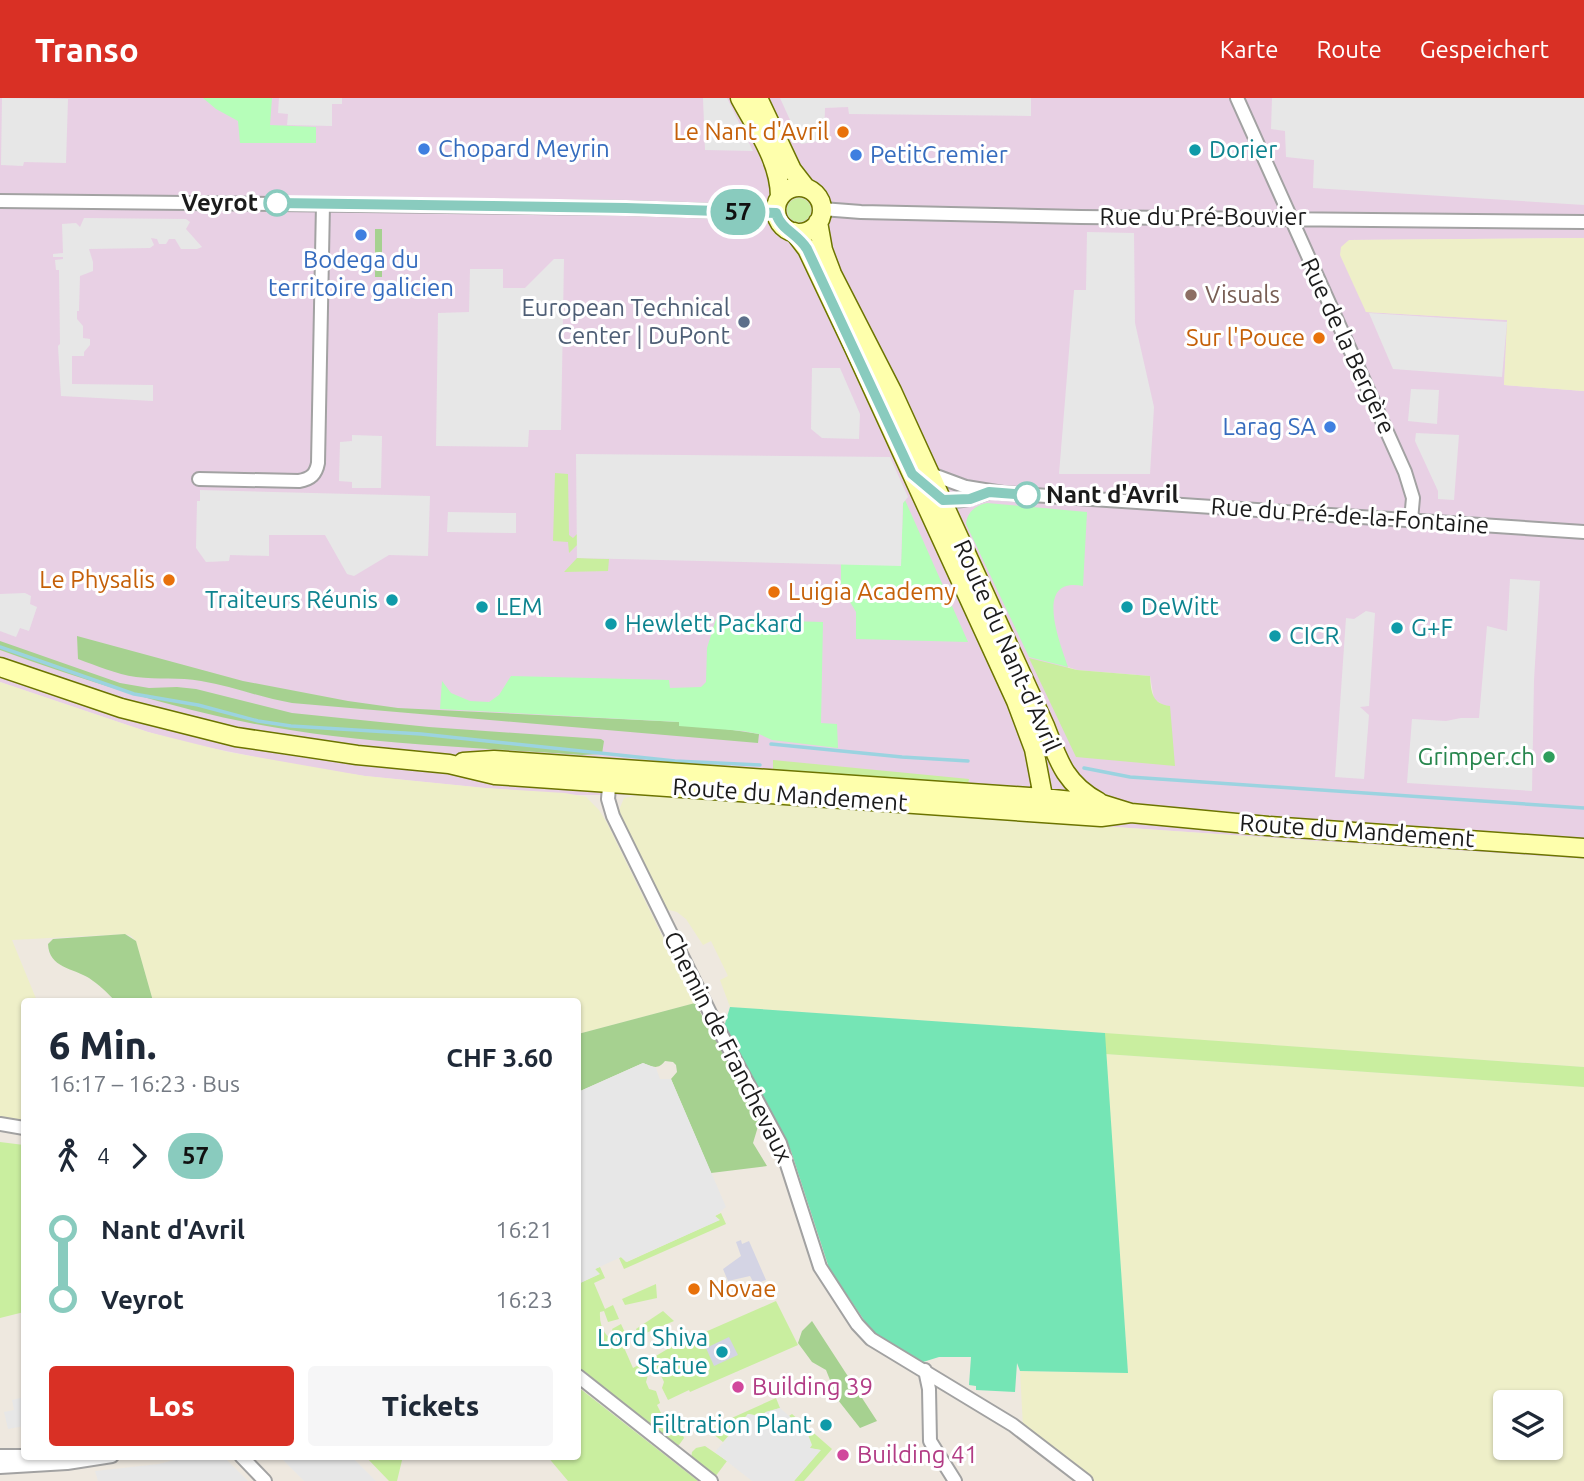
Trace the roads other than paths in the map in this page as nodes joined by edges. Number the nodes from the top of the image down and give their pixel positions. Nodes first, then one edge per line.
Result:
1 (740, 98) edge
2 (758, 98) edge
3 (1237, 98) edge
4 (806, 188) junction
5 (0, 201) edge
6 (323, 204) junction
7 (778, 205) junction
8 (820, 215) junction
9 (1290, 217) junction
10 (1584, 222) edge
11 (794, 232) junction
12 (912, 474) junction
13 (930, 474) junction
14 (199, 479) dead end
15 (989, 492) junction
16 (943, 500) junction
17 (1411, 520) junction
18 (1584, 532) edge
19 (0, 667) edge
20 (1059, 764) junction
21 (1037, 770) junction
22 (612, 775) junction
23 (1006, 796) junction
24 (1050, 804) junction
25 (1102, 804) junction
26 (1131, 813) junction
27 (1584, 848) edge
28 (0, 1124) edge
29 (21, 1128) edge
30 (925, 1370) junction
31 (581, 1378) edge
32 (0, 1456) edge
33 (21, 1456) edge
34 (80, 1460) edge
35 (245, 1460) edge
36 (0, 1466) edge
37 (265, 1481) edge
38 (711, 1481) edge
39 (955, 1481) edge
40 (1086, 1481) edge

1 - 7 main road
2 - 4 main road
3 - 9 street, Rue de la Bergère
4 - 7 main road
4 - 8 main road
5 - 6 street
6 - 7 street
6 - 14 street
7 - 11 main road
8 - 9 street, Rue du Pré-Bouvier
8 - 11 main road
8 - 13 main road, Route du Nant-d'Avril
9 - 10 street, Rue du Pré-Bouvier
9 - 17 street, Rue de la Bergère
11 - 12 main road, Route du Nant-d'Avril
12 - 16 street
12 - 21 main road, Route du Nant-d'Avril
13 - 15 street, Rue du Pré-de-la-Fontaine
13 - 16 main road, Route du Nant-d'Avril
15 - 16 street, Rue du Pré-de-la-Fontaine
15 - 17 street, Rue du Pré-de-la-Fontaine
16 - 20 main road, Route du Nant-d'Avril
17 - 18 street, Rue du Pré-de-la-Fontaine
19 - 22 main road, Route du Mandement
20 - 24 main road, Route du Nant-d'Avril
20 - 25 main road, Route du Nant-d'Avril
21 - 23 main road, Route du Nant-d'Avril
21 - 24 main road, Route du Nant-d'Avril
22 - 23 main road, Route du Mandement
22 - 24 main road, Route du Mandement
22 - 30 street, Chemin de Franchevaux
23 - 24 main road, Route du Mandement
24 - 25 main road, Route du Mandement
24 - 26 main road, Route du Mandement
25 - 26 main road, Route du Mandement
26 - 27 main road, Route du Mandement
28 - 29 street
30 - 39 street
30 - 40 street, Chemin de Franchevaux
31 - 38 street
32 - 33 street
34 - 36 street
35 - 37 street

